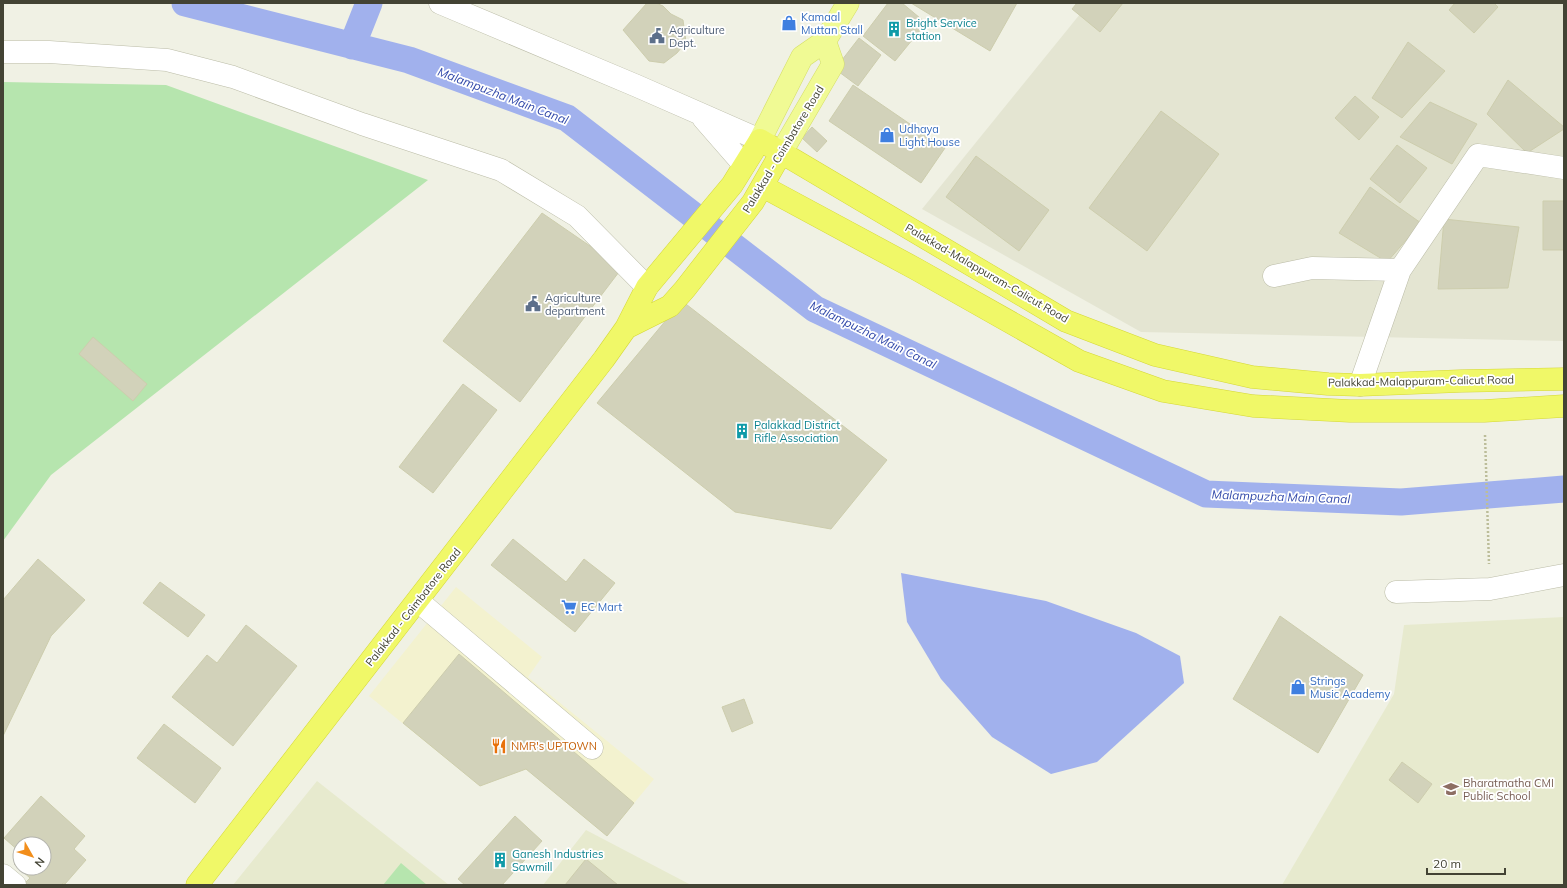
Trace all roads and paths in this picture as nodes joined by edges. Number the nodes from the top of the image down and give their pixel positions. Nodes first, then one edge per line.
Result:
1 (440, 3) edge
2 (848, 3) edge
3 (825, 41) junction
4 (3, 52) edge
5 (698, 113) junction
6 (760, 140) junction
7 (781, 153) junction
8 (744, 165) junction
9 (1564, 168) edge
10 (758, 194) junction
11 (1400, 270) junction
12 (1274, 276) dead end
13 (654, 279) junction
14 (626, 328) junction
15 (1128, 345) junction
16 (1121, 376) junction
17 (1564, 379) edge
18 (1360, 385) junction
19 (1564, 406) edge
20 (1484, 411) junction
21 (1564, 575) edge
22 (1490, 589) junction
23 (1396, 592) dead end
24 (418, 601) junction
25 (592, 748) dead end
26 (3, 875) edge
27 (15, 885) edge
28 (197, 885) edge

1 - 5 street
2 - 3 main road, Palakkad - Coimbatore Road
3 - 6 main road, Palakkad - Coimbatore Road
3 - 7 main road, Palakkad - Coimbatore Road
4 - 13 street
5 - 6 street
5 - 8 street
6 - 7 highway, Palakkad-Malappuram-Calicut Road
6 - 8 highway, Palakkad - Coimbatore Road
7 - 10 highway, Palakkad - Coimbatore Road
7 - 15 highway, Palakkad-Malappuram-Calicut Road
8 - 13 highway, Palakkad - Coimbatore Road
9 - 11 street
10 - 14 highway, Palakkad - Coimbatore Road
10 - 16 highway
11 - 12 street
11 - 18 street
13 - 14 highway, Palakkad - Coimbatore Road
14 - 24 highway, Palakkad - Coimbatore Road
15 - 16 highway
15 - 18 highway, Palakkad-Malappuram-Calicut Road
16 - 20 highway
17 - 18 highway, Palakkad-Malappuram-Calicut Road
19 - 20 highway
20 - 22 path
21 - 22 street
22 - 23 street
24 - 25 street
24 - 28 highway, Palakkad - Coimbatore Road
26 - 27 street

